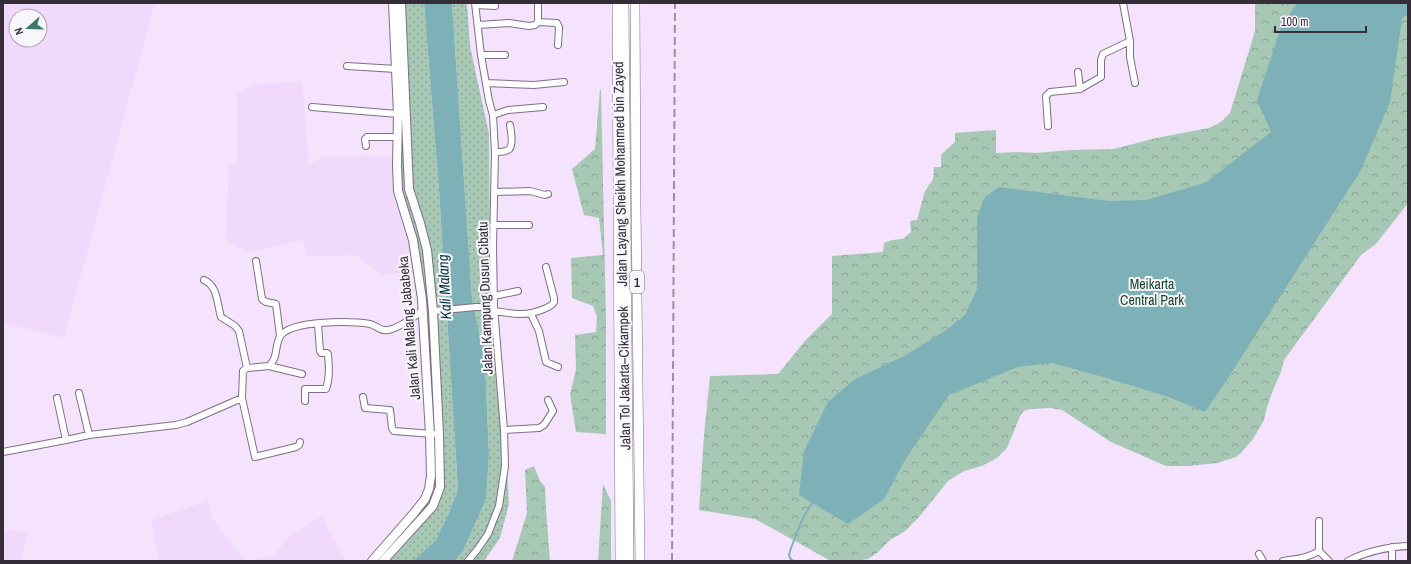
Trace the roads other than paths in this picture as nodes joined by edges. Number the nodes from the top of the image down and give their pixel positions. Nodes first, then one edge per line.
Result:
1 (393, 3) edge
2 (401, 3) edge
3 (538, 3) edge
4 (617, 3) edge
5 (624, 3) edge
6 (634, 3) edge
7 (1123, 3) edge
8 (476, 4) edge
9 (495, 6) dead end
10 (538, 22) junction
11 (478, 25) junction
12 (1130, 41) junction
13 (558, 45) dead end
14 (481, 55) junction
15 (506, 55) dead end
16 (347, 66) dead end
17 (396, 69) junction
18 (1078, 72) dead end
19 (564, 82) dead end
20 (486, 83) junction
21 (1135, 83) dead end
22 (1080, 89) junction
23 (312, 107) dead end
24 (543, 107) dead end
25 (398, 114) junction
26 (493, 114) junction
27 (510, 125) dead end
28 (1048, 126) dead end
29 (398, 137) junction
30 (366, 146) dead end
31 (495, 152) junction
32 (408, 165) junction
33 (397, 166) junction
34 (495, 192) junction
35 (548, 194) dead end
36 (493, 225) junction
37 (529, 225) dead end
38 (256, 261) dead end
39 (546, 267) dead end
40 (204, 280) dead end
41 (518, 291) dead end
42 (494, 296) junction
43 (495, 309) junction
44 (422, 311) junction
45 (433, 311) junction
46 (531, 314) junction
47 (318, 324) junction
48 (280, 336) junction
49 (426, 358) junction
50 (436, 358) junction
51 (269, 366) junction
52 (558, 367) dead end
53 (247, 368) junction
54 (302, 374) dead end
55 (80, 393) dead end
56 (363, 397) dead end
57 (57, 398) dead end
58 (242, 398) junction
59 (548, 400) dead end
60 (305, 401) dead end
61 (504, 430) junction
62 (430, 434) junction
63 (439, 434) junction
64 (89, 435) junction
65 (66, 440) junction
66 (300, 442) dead end
67 (3, 452) edge
68 (1319, 521) dead end
69 (1408, 546) edge
70 (1392, 547) junction
71 (1319, 551) junction
72 (1259, 554) dead end
73 (372, 561) edge
74 (383, 561) edge
75 (468, 561) edge
76 (620, 561) edge
77 (629, 561) edge
78 (639, 561) edge
79 (1264, 561) edge
80 (1283, 561) edge
81 (1329, 561) edge
82 (1348, 561) edge
83 (1392, 561) edge

1 - 17 main road, Jalan Kali Malang Jababeka
2 - 32 main road, Jalan Kali Malang Jababeka
3 - 10 street
4 - 76 highway, Jalan Tol Jakarta–Cikampek / 1
5 - 77 highway, Jalan Layang Sheikh Mohammed bin Zayed / 1
6 - 78 highway, Jalan Layang Sheikh Mohammed bin Zayed / 1
7 - 12 street
8 - 9 street
8 - 11 street, Jalan Kampung Dusun Cibatu
10 - 11 street
10 - 13 street
11 - 14 street, Jalan Kampung Dusun Cibatu
12 - 21 street
12 - 22 street
14 - 15 street
14 - 20 street, Jalan Kampung Dusun Cibatu
16 - 17 street
17 - 25 main road, Jalan Kali Malang Jababeka
18 - 22 street
19 - 20 street
20 - 26 street, Jalan Kampung Dusun Cibatu
22 - 28 street
23 - 25 street
24 - 26 street
25 - 29 main road, Jalan Kali Malang Jababeka
26 - 31 street, Jalan Kampung Dusun Cibatu
27 - 31 street
29 - 30 street
29 - 33 main road, Jalan Kali Malang Jababeka
31 - 34 street, Jalan Kampung Dusun Cibatu
32 - 33 main road
32 - 45 main road, Jalan Kali Malang Jababeka
33 - 44 main road, Jalan Kali Malang Jababeka
34 - 35 street
34 - 36 street, Jalan Kampung Dusun Cibatu
36 - 37 street
36 - 42 street, Jalan Kampung Dusun Cibatu
38 - 48 street
39 - 46 street
40 - 53 street
41 - 42 street
42 - 43 street, Jalan Kampung Dusun Cibatu
43 - 45 street
43 - 46 street
43 - 61 street, Jalan Kampung Dusun Cibatu
44 - 47 street
44 - 49 main road, Jalan Kali Malang Jababeka
45 - 50 main road, Jalan Kali Malang Jababeka
46 - 52 street
47 - 48 street
47 - 60 street
48 - 51 street
49 - 50 main road
49 - 62 main road, Jalan Kali Malang Jababeka
50 - 63 main road, Jalan Kali Malang Jababeka
51 - 53 street
51 - 54 street
53 - 58 street
55 - 64 street
56 - 62 street
57 - 65 street
58 - 64 street
58 - 66 street
59 - 61 street
61 - 75 street, Jalan Kampung Dusun Cibatu
62 - 63 street
62 - 73 main road, Jalan Kali Malang Jababeka
63 - 74 main road, Jalan Kali Malang Jababeka
64 - 65 street
65 - 67 street
68 - 71 street
69 - 70 street
70 - 82 street
70 - 83 street
71 - 80 street
71 - 81 street
72 - 79 street

